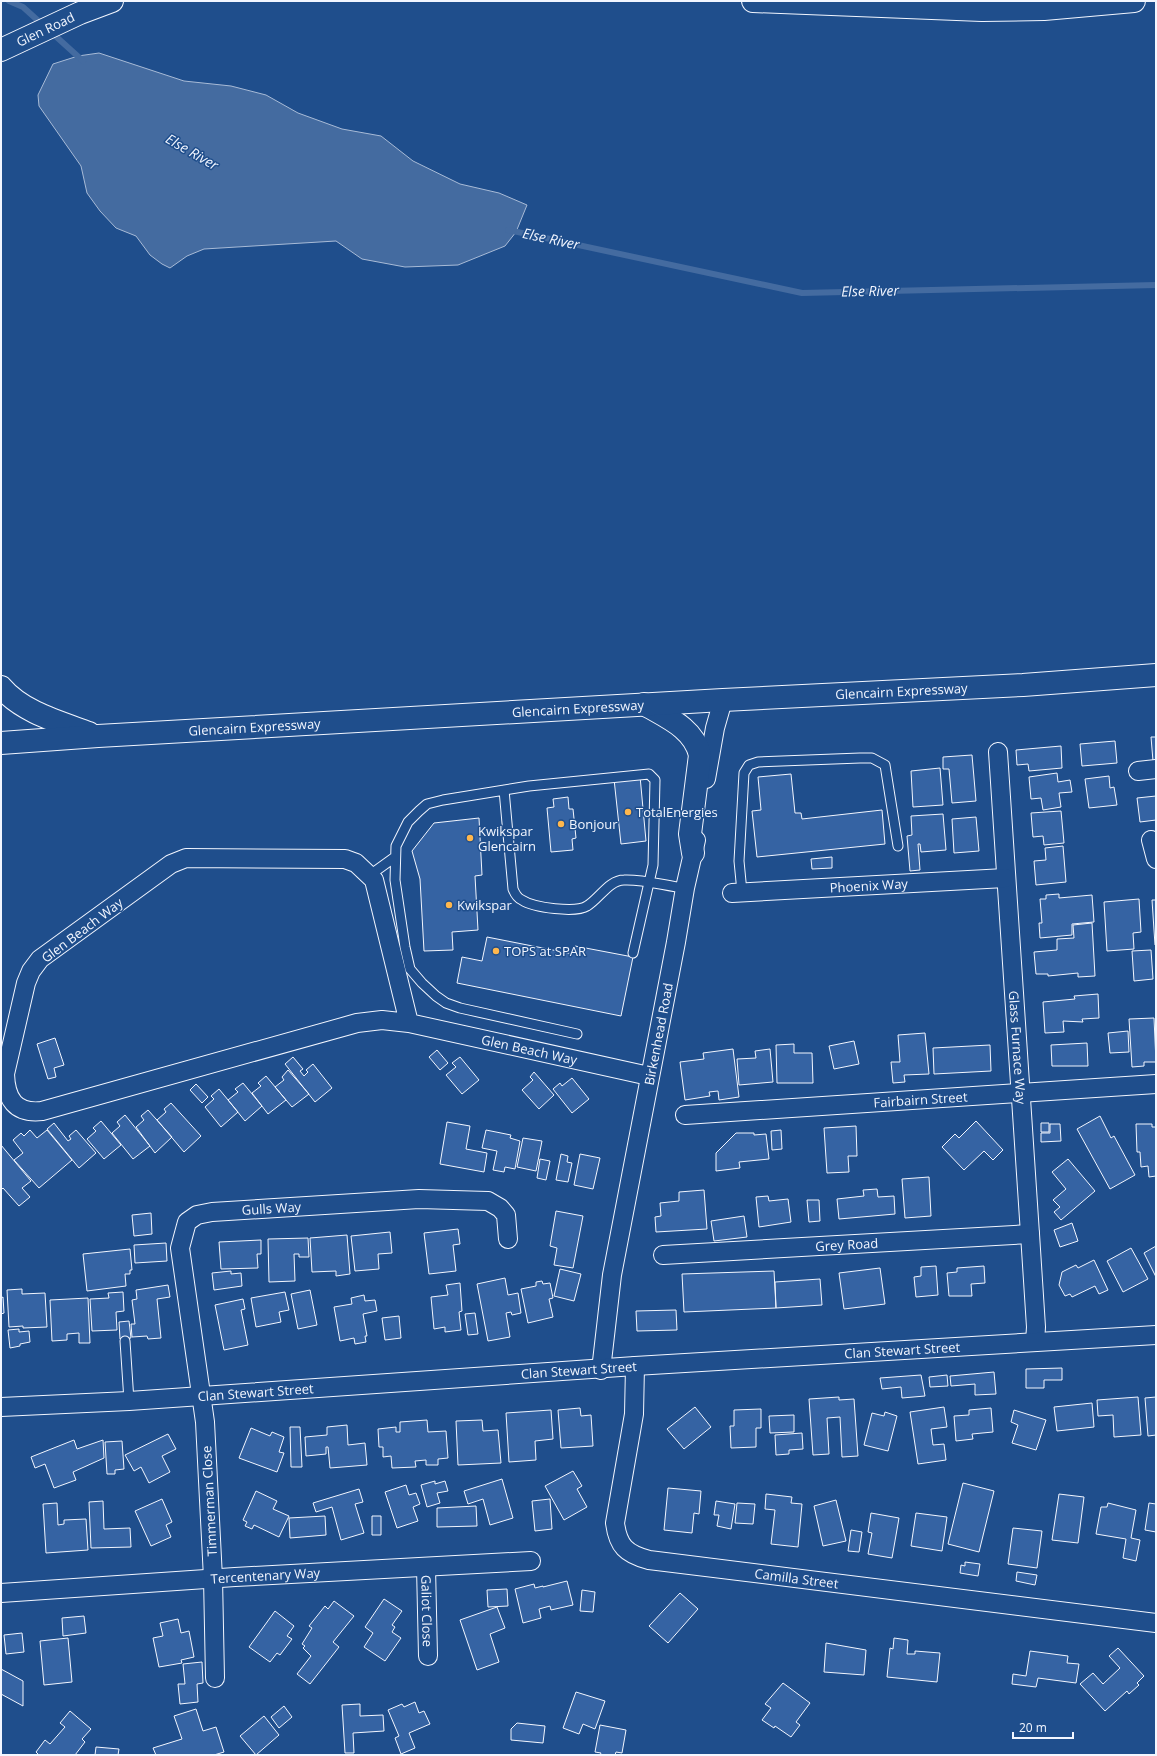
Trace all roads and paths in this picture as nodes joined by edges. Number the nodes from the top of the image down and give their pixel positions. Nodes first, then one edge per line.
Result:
1 (112, 1) edge
2 (753, 1) edge
3 (1134, 1) edge
4 (1016, 5) edge
5 (7, 47) edge
6 (1156, 675) edge
7 (1, 687) edge
8 (723, 700) junction
9 (644, 704) junction
10 (98, 736) junction
11 (1, 743) edge
12 (998, 752) dead end
13 (1156, 769) edge
14 (1138, 771) dead end
15 (504, 790) junction
16 (1151, 840) dead end
17 (898, 846) dead end
18 (693, 853) junction
19 (395, 857) junction
20 (1156, 859) edge
21 (370, 875) junction
22 (1005, 878) junction
23 (649, 883) junction
24 (684, 888) junction
25 (737, 892) joint
26 (633, 953) dead end
27 (409, 1023) junction
28 (577, 1034) dead end
29 (649, 1076) junction
30 (1156, 1084) edge
31 (1021, 1091) junction
32 (685, 1115) dead end
33 (1030, 1234) junction
34 (508, 1238) dead end
35 (663, 1255) dead end
36 (1156, 1335) edge
37 (125, 1341) dead end
38 (1035, 1342) junction
39 (635, 1366) junction
40 (601, 1370) junction
41 (201, 1396) junction
42 (129, 1401) junction
43 (1, 1407) edge
44 (531, 1561) dead end
45 (426, 1567) junction
46 (213, 1578) junction
47 (1, 1593) edge
48 (1156, 1623) edge
49 (428, 1656) dead end
50 (215, 1678) dead end

1 - 5 main road, Glen Road
2 - 4 main road
3 - 4 main road
6 - 8 main road, Glencairn Expressway
7 - 10 main road
8 - 9 main road, Glencairn Expressway
8 - 18 street, Birkenhead Road
9 - 10 main road, Glencairn Expressway
9 - 18 main road
10 - 11 main road, Glencairn Expressway
12 - 22 street, Glass Furnace Way
13 - 14 street
15 - 19 lane
15 - 23 lane
15 - 23 lane
16 - 20 street
17 - 25 lane
18 - 24 street, Birkenhead Road
19 - 21 lane
19 - 28 lane
21 - 27 street, Glen Beach Way
21 - 27 street, Glen Beach Way
22 - 25 street, Phoenix Way
22 - 31 street, Glass Furnace Way
23 - 24 lane
23 - 26 lane
24 - 29 street, Birkenhead Road
27 - 29 street, Glen Beach Way
29 - 40 street, Birkenhead Road
30 - 31 street, Fairbairn Street
31 - 32 street, Fairbairn Street
31 - 33 street, Glass Furnace Way
33 - 35 street, Grey Road
33 - 38 street, Glass Furnace Way
34 - 41 street, Gulls Way
36 - 38 street, Clan Stewart Street
37 - 42 lane
38 - 39 street, Clan Stewart Street
39 - 40 street, Clan Stewart Street
39 - 48 street, Camilla Street
40 - 41 street, Clan Stewart Street
41 - 42 street, Clan Stewart Street
41 - 46 street, Timmerman Close
42 - 43 street, Clan Stewart Street
44 - 45 street, Tercentenary Way
45 - 46 street, Tercentenary Way
45 - 49 street, Galiot Close
46 - 47 street, Tercentenary Way
46 - 50 street, Timmerman Close

